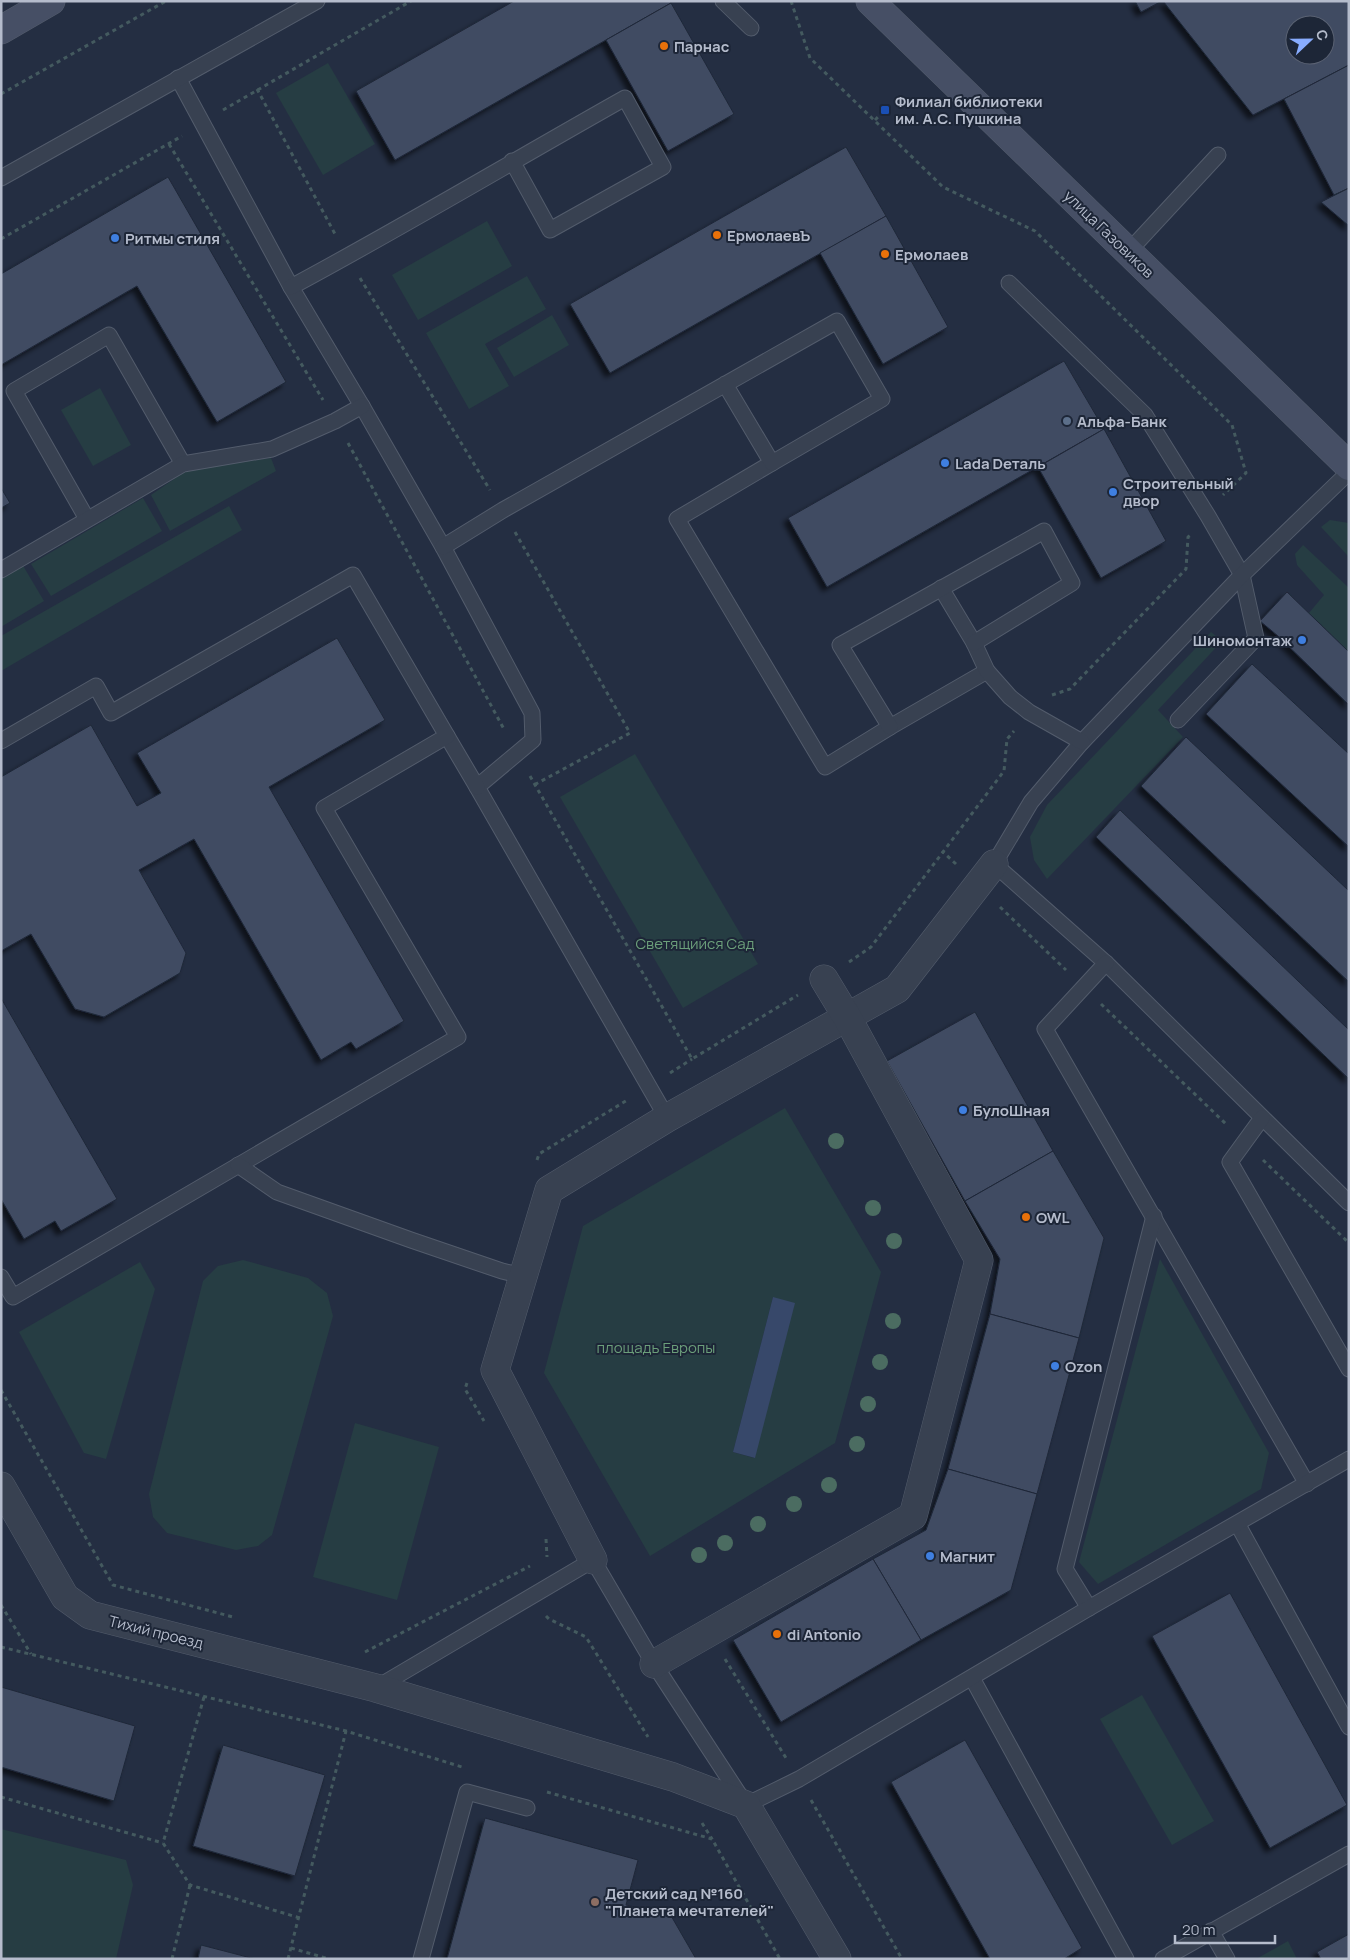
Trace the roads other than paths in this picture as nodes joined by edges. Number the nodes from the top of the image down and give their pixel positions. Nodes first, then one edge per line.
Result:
1 (50, 1) edge
2 (317, 1) edge
3 (723, 1) edge
4 (870, 1) edge
5 (751, 28) dead end
6 (1, 30) edge
7 (178, 78) junction
8 (1218, 155) dead end
9 (512, 161) junction
10 (1, 178) edge
11 (1128, 252) junction
12 (1009, 283) dead end
13 (290, 287) junction
14 (725, 384) junction
15 (362, 406) junction
16 (772, 463) junction
17 (183, 464) junction
18 (1349, 466) edge
19 (1349, 472) edge
20 (87, 519) junction
21 (442, 547) junction
22 (1, 570) edge
23 (1242, 575) junction
24 (941, 588) junction
25 (974, 643) junction
26 (987, 671) junction
27 (1178, 720) dead end
28 (890, 727) junction
29 (446, 736) junction
30 (1, 741) edge
31 (1082, 742) junction
32 (477, 787) junction
33 (986, 874) junction
34 (1106, 963) junction
35 (824, 979) dead end
36 (847, 1017) junction
37 (667, 1118) junction
38 (1262, 1118) junction
39 (238, 1166) junction
40 (1349, 1203) edge
41 (1154, 1216) junction
42 (523, 1276) junction
43 (1, 1277) edge
44 (1349, 1369) edge
45 (1349, 1459) edge
46 (1307, 1484) junction
47 (1, 1486) edge
48 (1238, 1524) junction
49 (593, 1560) junction
50 (1089, 1608) junction
51 (654, 1664) junction
52 (972, 1678) junction
53 (376, 1688) junction
54 (1349, 1727) edge
55 (746, 1805) junction
56 (527, 1808) dead end
57 (1349, 1854) edge
58 (1212, 1932) junction
59 (421, 1959) edge
60 (837, 1959) edge
61 (1126, 1959) edge
62 (1163, 1959) edge
63 (1227, 1959) edge

1 - 6 main road
2 - 7 lane
3 - 5 lane
4 - 11 main road, улица Газовиков
7 - 10 lane
7 - 13 lane
8 - 11 lane
9 - 9 lane
9 - 13 lane
11 - 18 main road, улица Газовиков
12 - 23 lane
13 - 15 lane
14 - 16 lane
14 - 16 lane
14 - 21 lane
15 - 17 lane
15 - 21 lane
16 - 28 lane
17 - 20 lane
17 - 20 lane
19 - 23 lane
20 - 22 lane
21 - 32 lane
23 - 27 lane
23 - 31 lane
24 - 25 lane
24 - 25 lane
24 - 28 lane
25 - 26 lane
26 - 28 lane
26 - 31 lane
29 - 30 lane
29 - 32 lane
29 - 39 lane
31 - 33 lane
32 - 37 lane
33 - 34 lane
33 - 36 street
34 - 38 lane
34 - 41 lane
35 - 36 street
36 - 37 street
36 - 51 street
37 - 42 street
38 - 40 lane
38 - 44 lane
39 - 42 lane
39 - 43 lane
41 - 46 lane
41 - 50 lane
42 - 49 street
45 - 46 lane
46 - 48 lane
47 - 53 street, Тихий проезд
48 - 50 lane
48 - 54 lane
49 - 51 lane
49 - 53 lane
50 - 52 lane
51 - 55 lane
52 - 55 lane
52 - 61 lane
53 - 55 street, Тихий проезд
55 - 60 street
56 - 59 lane
57 - 58 lane
58 - 62 lane
58 - 63 lane

